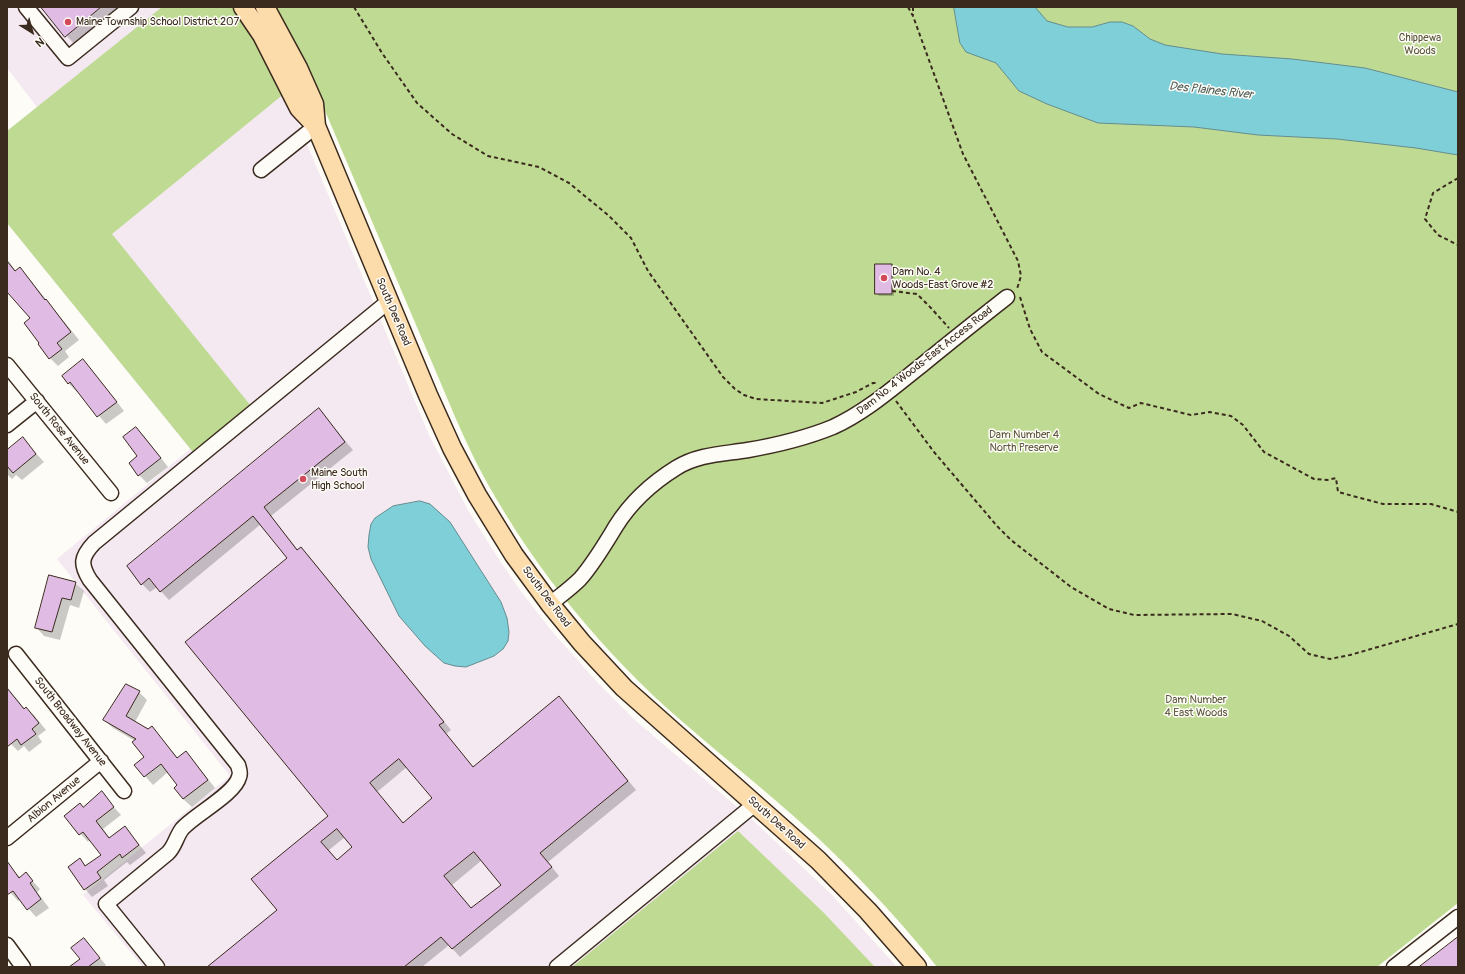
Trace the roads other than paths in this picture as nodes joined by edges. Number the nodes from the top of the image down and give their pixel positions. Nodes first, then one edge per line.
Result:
1 (26, 7) edge
2 (131, 7) edge
3 (243, 7) edge
4 (265, 7) edge
5 (316, 126) junction
6 (262, 170) dead end
7 (1012, 292) road end
8 (389, 302) junction
9 (7, 365) edge
10 (37, 401) junction
11 (7, 425) edge
12 (111, 493) dead end
13 (550, 604) junction
14 (16, 654) dead end
15 (101, 761) junction
16 (124, 791) dead end
17 (755, 804) junction
18 (7, 838) edge
19 (1458, 917) edge
20 (7, 945) edge
21 (23, 967) edge
22 (157, 967) edge
23 (557, 967) edge
24 (917, 967) edge
25 (1394, 967) edge

1 - 2 street
3 - 5 main road, South Dee Road
4 - 5 main road, South Dee Road
5 - 6 street
5 - 8 main road, South Dee Road
7 - 13 street, Dam No. 4 Woods-East Access Road
8 - 13 main road, South Dee Road
8 - 22 street
9 - 10 street, South Rose Avenue
10 - 11 street
10 - 12 street, South Rose Avenue
13 - 17 main road, South Dee Road
14 - 15 street, South Broadway Avenue
15 - 16 street, South Broadway Avenue
15 - 18 street, Albion Avenue
17 - 23 street
17 - 24 main road, South Dee Road
19 - 25 street
20 - 21 street

